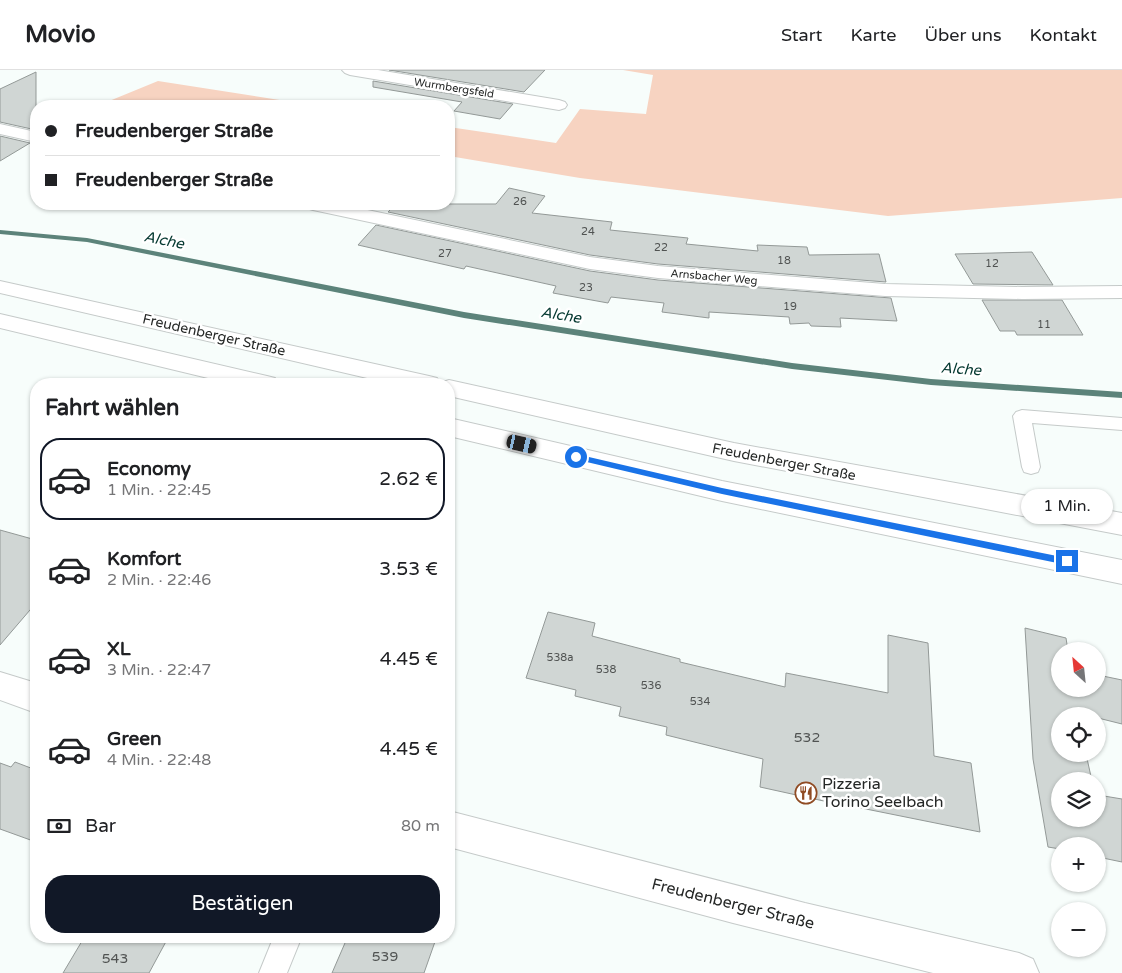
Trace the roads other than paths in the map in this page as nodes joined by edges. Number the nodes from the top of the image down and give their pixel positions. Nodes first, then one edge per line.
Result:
1 (350, 70) edge
2 (559, 105) dead end
3 (0, 129) edge
4 (30, 136) edge
5 (341, 210) edge
6 (0, 287) edge
7 (1122, 292) edge
8 (0, 321) edge
9 (242, 378) edge
10 (402, 378) edge
11 (455, 389) edge
12 (1122, 424) edge
13 (455, 428) edge
14 (1031, 467) dead end
15 (1122, 524) edge
16 (1122, 572) edge
17 (0, 686) edge
18 (30, 696) edge
19 (455, 831) edge
20 (285, 943) edge
21 (946, 965) edge
22 (273, 973) edge
23 (1019, 973) edge

1 - 2 main road, Wurmbergsfeld
3 - 4 main road
5 - 7 main road, Arnsbacher Weg
6 - 10 main road, Freudenberger Straße
8 - 9 main road
11 - 15 main road, Freudenberger Straße
12 - 14 lane
13 - 16 main road
17 - 18 main road
19 - 21 main road, Freudenberger Straße
20 - 22 lane
21 - 23 main road, Freudenberger Straße

